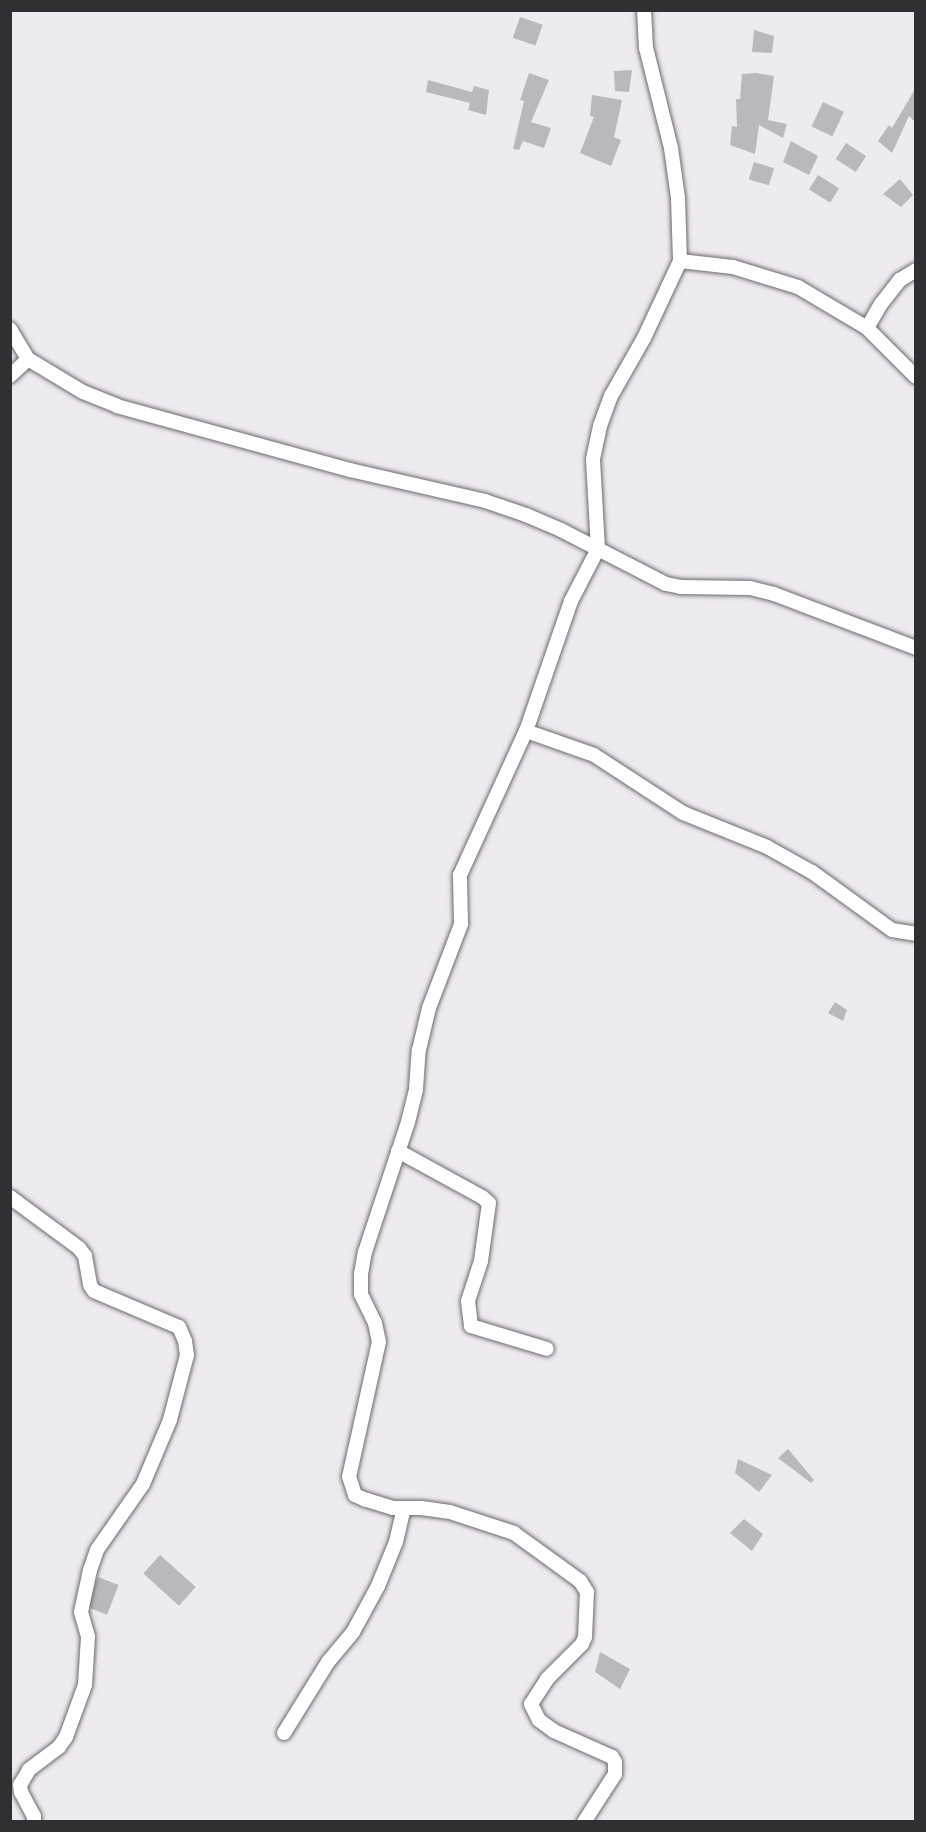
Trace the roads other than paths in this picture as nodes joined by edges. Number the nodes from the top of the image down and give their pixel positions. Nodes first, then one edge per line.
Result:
1 (644, 10) edge
2 (680, 261) junction
3 (915, 270) edge
4 (10, 328) edge
5 (867, 328) junction
6 (28, 359) junction
7 (10, 376) edge
8 (915, 377) edge
9 (598, 549) junction
10 (915, 648) edge
11 (526, 731) junction
12 (915, 934) edge
13 (398, 1151) junction
14 (10, 1197) edge
15 (547, 1349) dead end
16 (404, 1508) junction
17 (284, 1733) dead end
18 (34, 1821) edge
19 (584, 1821) edge

1 - 2 street
2 - 5 street
2 - 9 street
3 - 5 street
4 - 6 street
5 - 8 street
6 - 7 street
6 - 9 street
9 - 10 street
9 - 11 street
11 - 12 street
11 - 13 street
13 - 15 street
13 - 16 street
14 - 18 street
16 - 17 street
16 - 19 street

